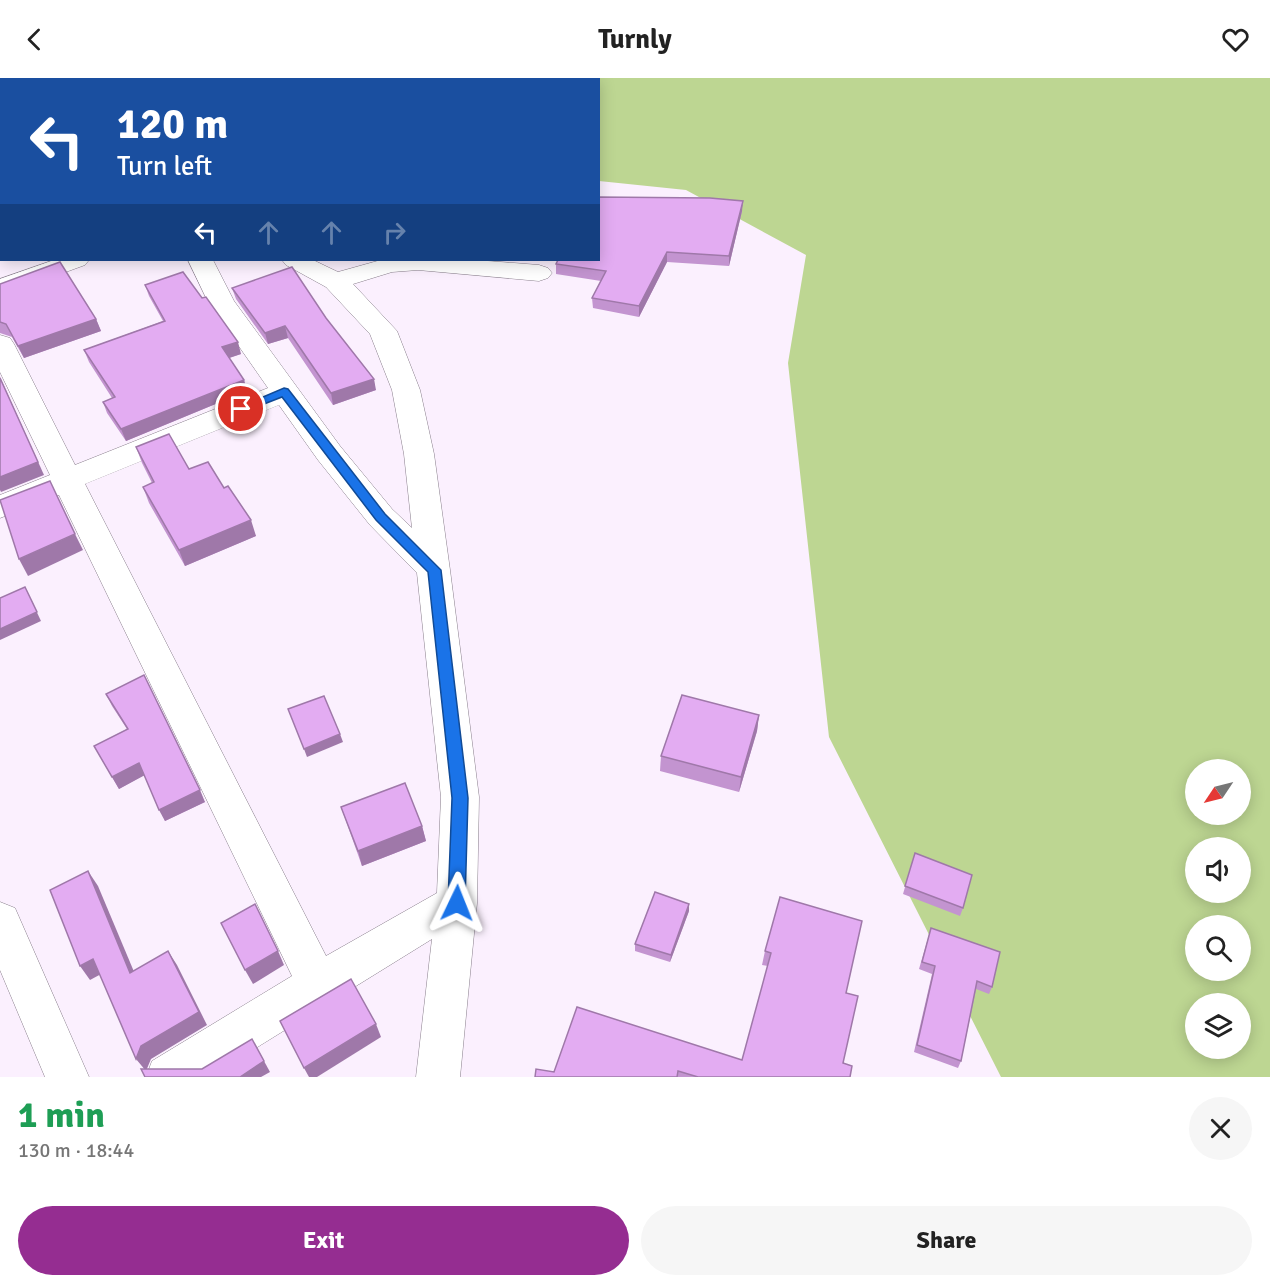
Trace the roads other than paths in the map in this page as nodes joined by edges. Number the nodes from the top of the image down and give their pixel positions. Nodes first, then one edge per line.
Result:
1 (73, 261) edge
2 (201, 261) edge
3 (297, 261) edge
4 (539, 273) dead end
5 (335, 281) junction
6 (0, 288) edge
7 (0, 344) edge
8 (284, 392) junction
9 (67, 479) junction
10 (0, 507) edge
11 (434, 570) junction
12 (457, 903) junction
13 (0, 921) edge
14 (318, 984) junction
15 (67, 1077) edge
16 (168, 1077) edge
17 (438, 1077) edge

1 - 6 street
2 - 8 street
3 - 5 street
4 - 5 street
5 - 11 street
7 - 9 street
8 - 9 street
8 - 11 street
9 - 10 street
9 - 14 street
11 - 12 street
12 - 14 street
12 - 17 street
13 - 15 street
14 - 16 street

